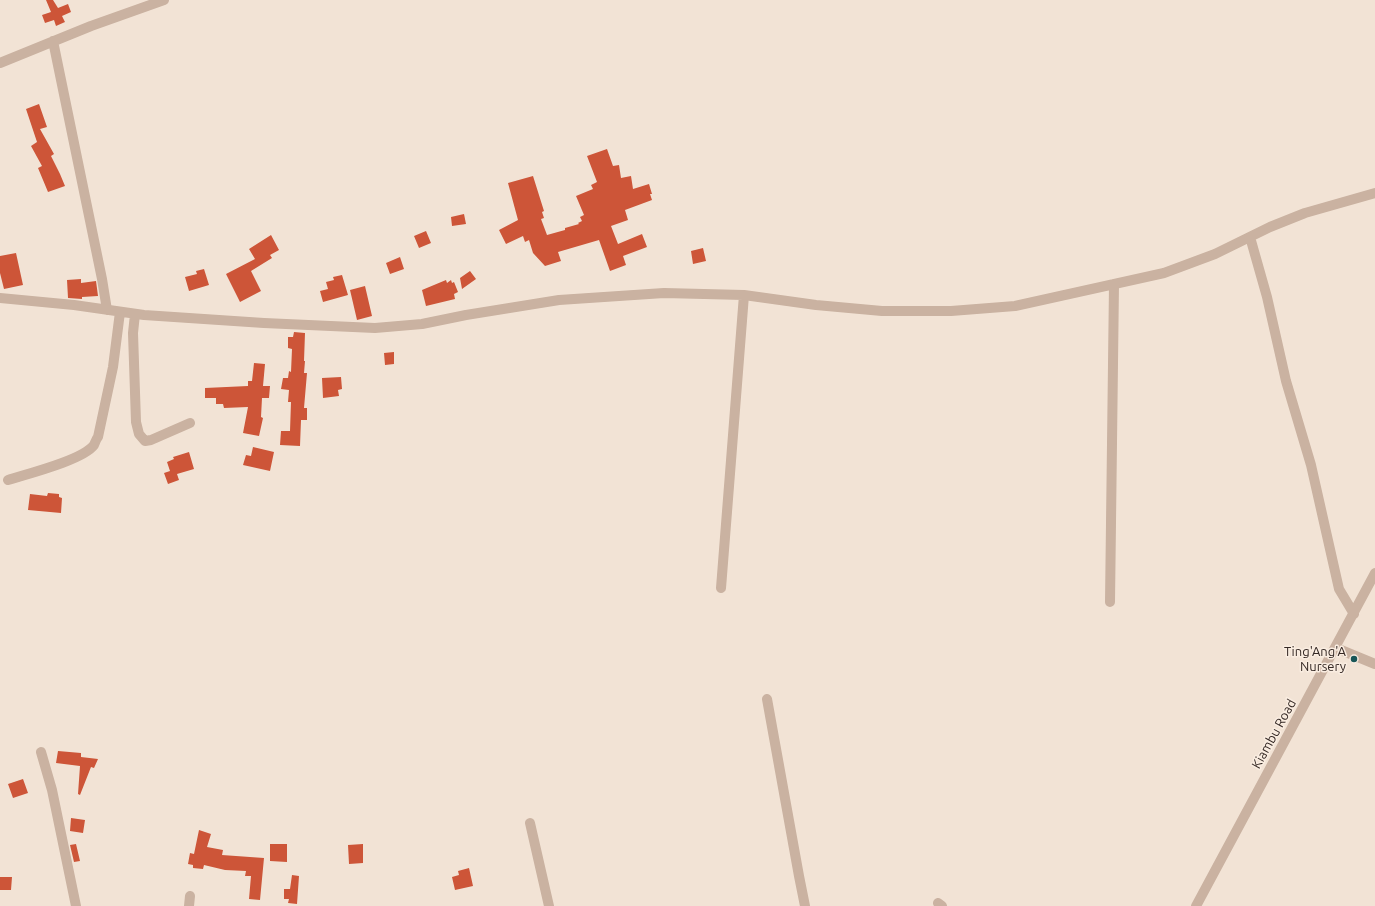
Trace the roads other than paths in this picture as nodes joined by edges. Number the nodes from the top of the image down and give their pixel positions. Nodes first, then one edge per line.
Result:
1 (164, 0) edge
2 (53, 41) junction
3 (0, 63) edge
4 (1375, 193) edge
5 (1250, 237) junction
6 (1114, 284) junction
7 (744, 295) junction
8 (0, 298) edge
9 (107, 310) junction
10 (120, 312) junction
11 (135, 314) junction
12 (190, 422) dead end
13 (8, 480) dead end
14 (1375, 574) edge
15 (721, 588) dead end
16 (1110, 602) dead end
17 (1354, 614) junction
18 (1336, 648) junction
19 (1375, 664) edge
20 (767, 699) dead end
21 (41, 752) dead end
22 (530, 823) dead end
23 (76, 906) edge
24 (549, 906) edge
25 (805, 906) edge
26 (1196, 906) edge

1 - 2 street
2 - 3 street
2 - 9 street
4 - 5 street
5 - 6 street
5 - 17 street
6 - 7 street
6 - 16 street
7 - 11 street
7 - 15 street
8 - 9 street
9 - 10 street
10 - 11 street
10 - 13 street
11 - 12 street
14 - 17 street, Kiambu Road
17 - 18 street, Kiambu Road
18 - 19 street
18 - 26 street, Kiambu Road
20 - 25 street
21 - 23 street
22 - 24 street

